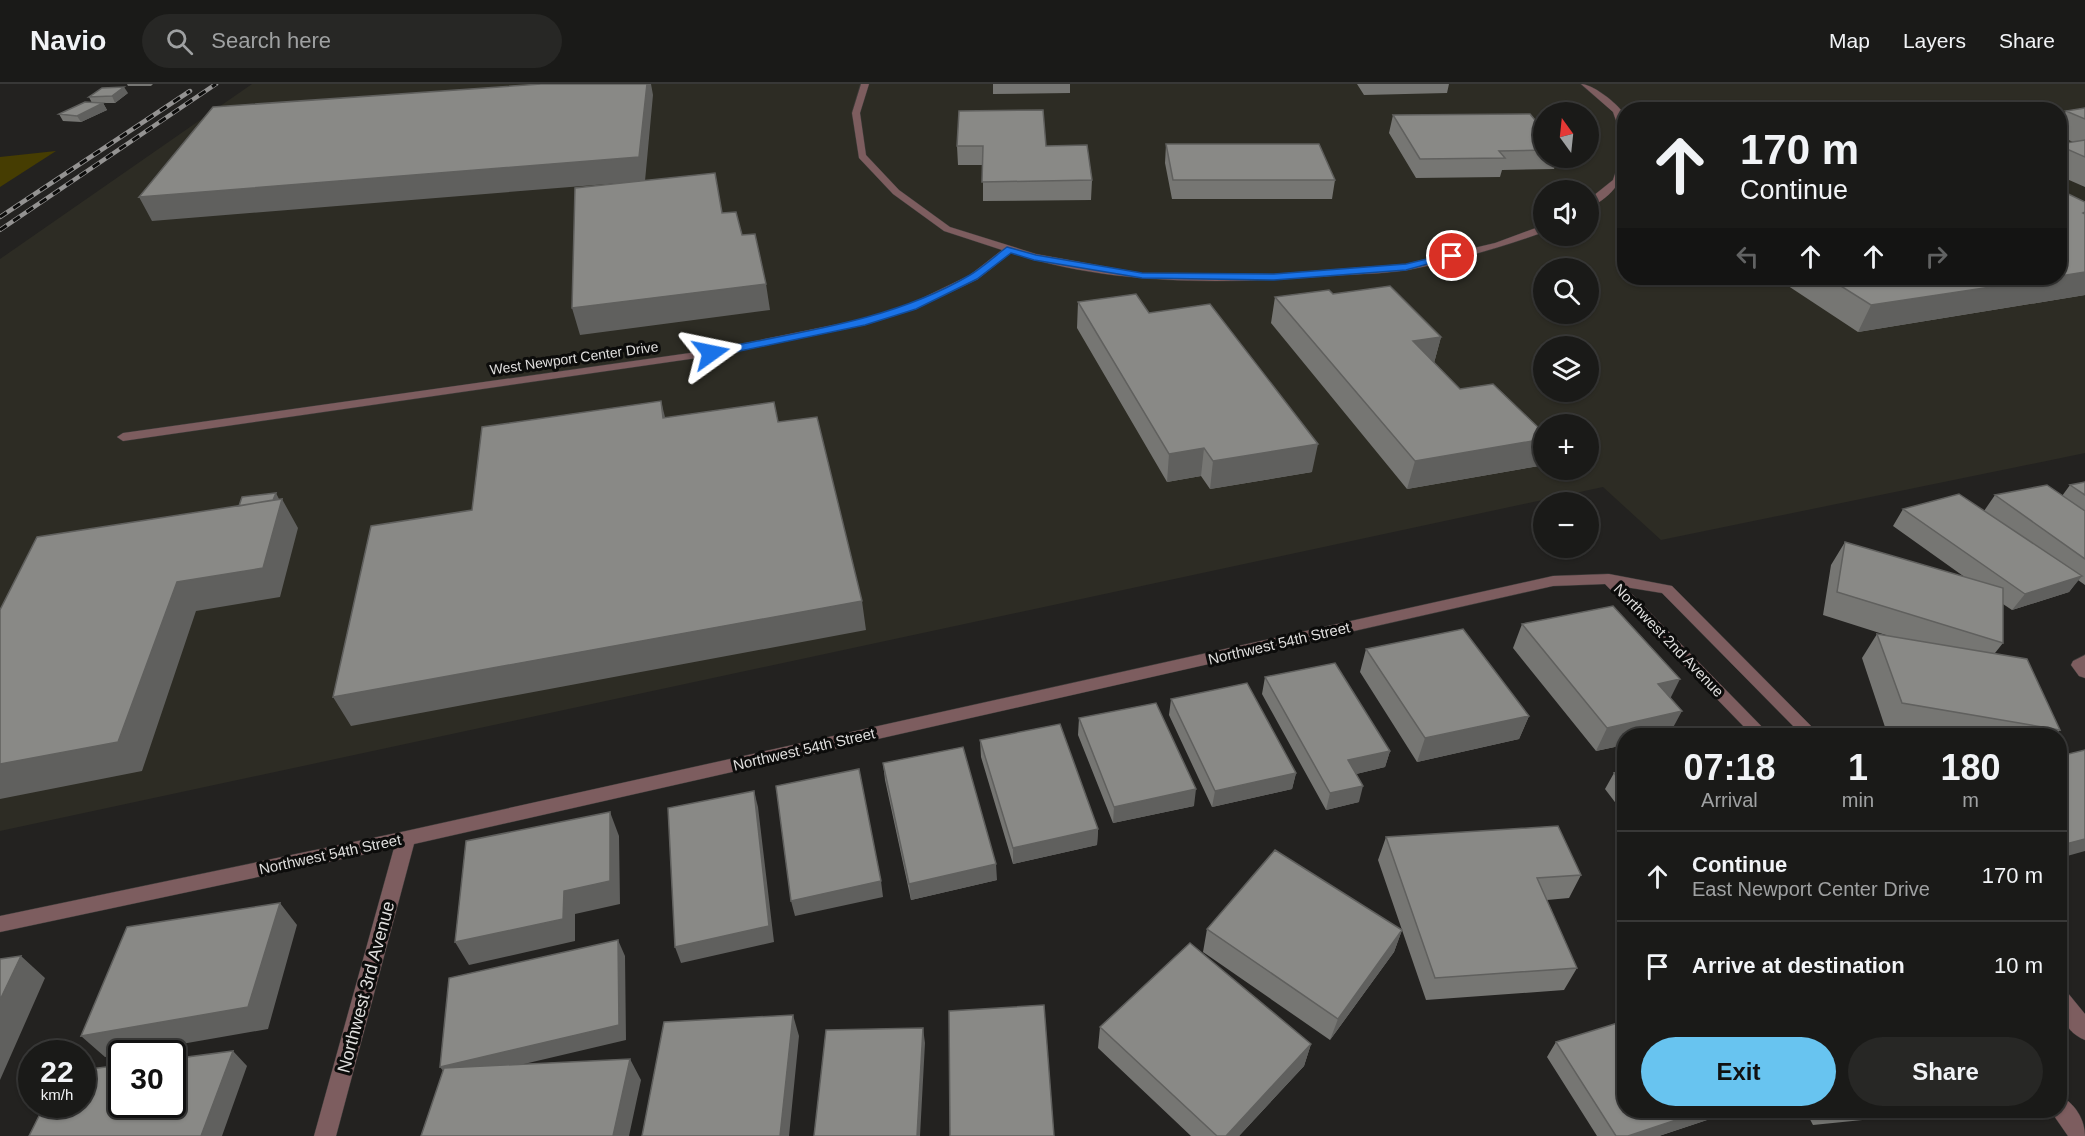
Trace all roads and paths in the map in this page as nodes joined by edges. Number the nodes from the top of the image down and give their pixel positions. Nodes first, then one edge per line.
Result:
1 (865, 84) edge
2 (1585, 84) edge
3 (1617, 111) edge
4 (1617, 181) edge
5 (1599, 196) edge
6 (1533, 232) edge
7 (1010, 249) junction
8 (123, 438) dead end
9 (1609, 579) junction
10 (1755, 728) edge
11 (1805, 728) edge
12 (406, 838) junction
13 (0, 924) edge
14 (2067, 1008) edge
15 (2085, 1030) edge
16 (2067, 1117) edge
17 (325, 1136) edge
18 (2081, 1136) edge

1 - 7 street
2 - 3 street
4 - 5 street
6 - 7 street
7 - 8 street, West Newport Center Drive
9 - 10 street, Northwest 2nd Avenue
9 - 11 street, Northwest 2nd Avenue
9 - 12 street, Northwest 54th Street
12 - 13 street, Northwest 54th Street
12 - 17 street, Northwest 3rd Avenue
14 - 15 street
16 - 18 street

